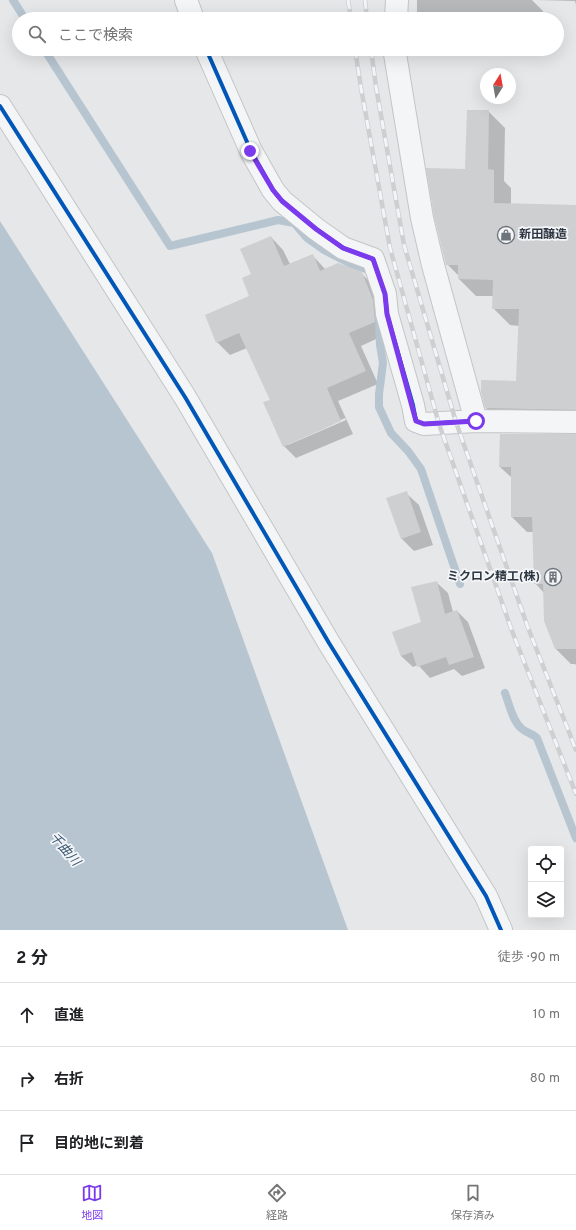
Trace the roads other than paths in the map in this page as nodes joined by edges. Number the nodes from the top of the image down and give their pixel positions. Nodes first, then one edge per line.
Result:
1 (186, 0) edge
2 (397, 0) edge
3 (190, 12) edge
4 (396, 12) edge
5 (209, 56) edge
6 (394, 56) edge
7 (0, 106) edge
8 (476, 421) junction
9 (576, 422) edge
10 (501, 930) edge

1 - 3 street
2 - 4 street
5 - 8 street
6 - 8 street
7 - 10 street
8 - 9 street

